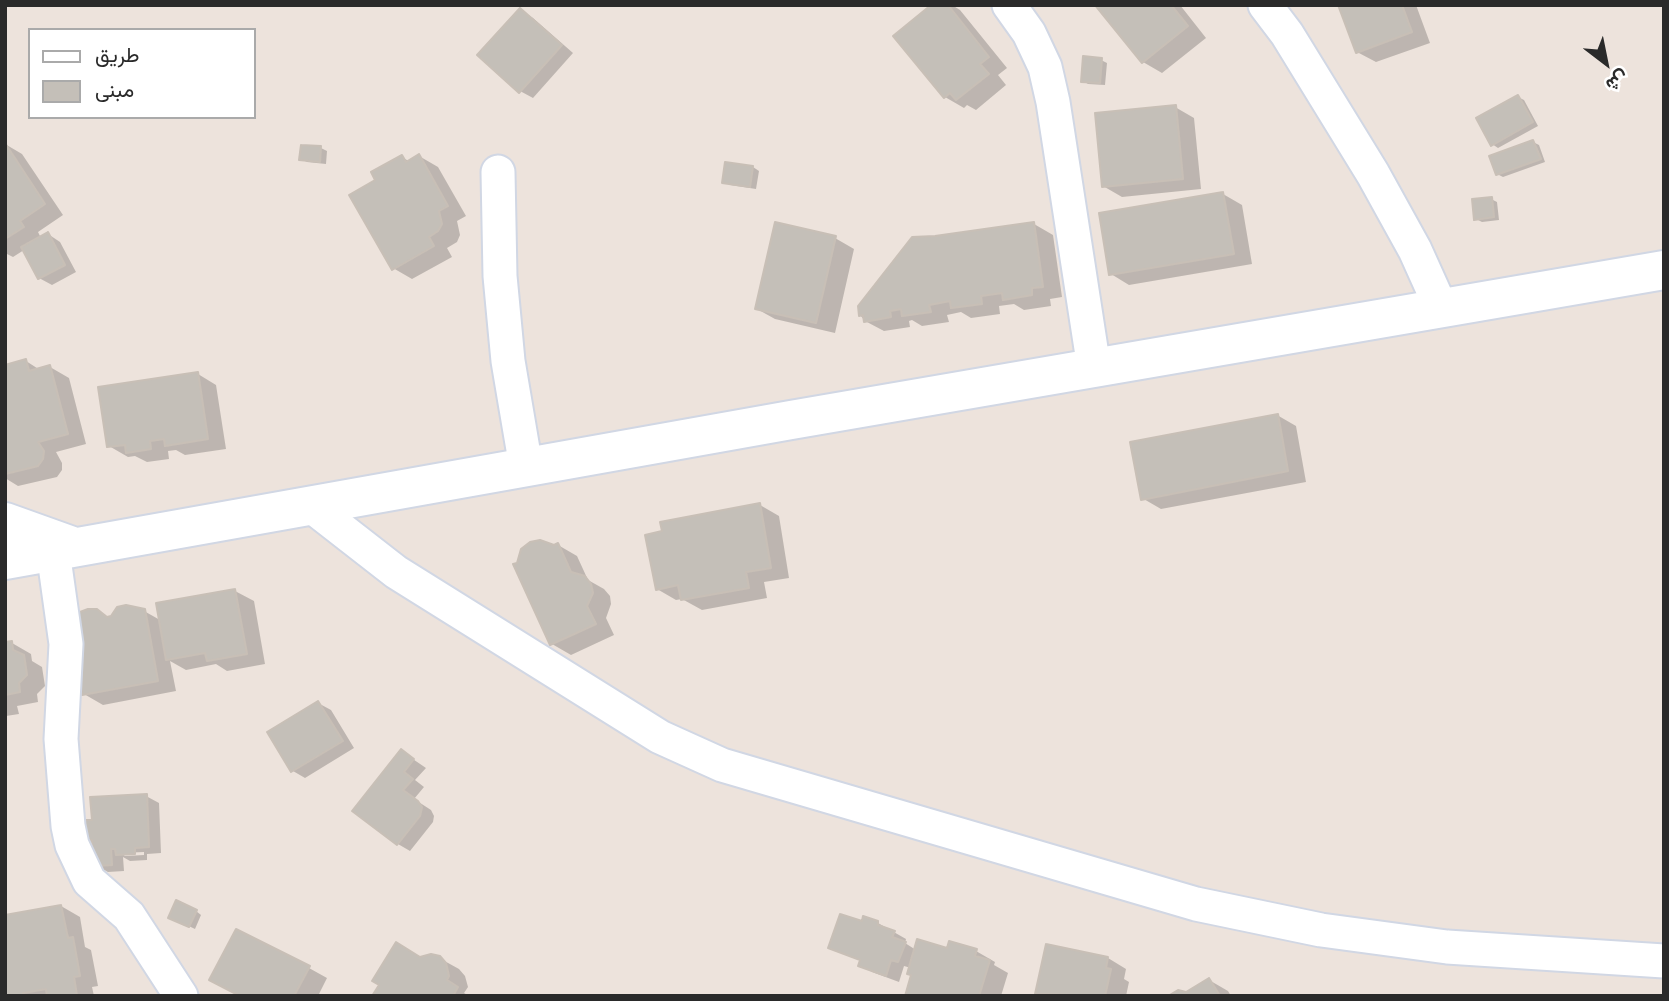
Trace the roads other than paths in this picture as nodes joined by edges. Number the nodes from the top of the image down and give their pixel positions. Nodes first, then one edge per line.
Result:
1 (1009, 5) edge
2 (1265, 5) edge
3 (498, 172) dead end
4 (1664, 270) edge
5 (1442, 310) junction
6 (1094, 368) junction
7 (526, 467) junction
8 (310, 505) junction
9 (5, 522) edge
10 (64, 549) junction
11 (5, 560) edge
12 (1664, 961) edge
13 (181, 996) edge

1 - 6 street
2 - 5 street
3 - 7 street
4 - 5 street
5 - 6 street
6 - 7 street
7 - 8 street
8 - 10 street
8 - 12 street
9 - 10 street
10 - 11 street
10 - 13 street

